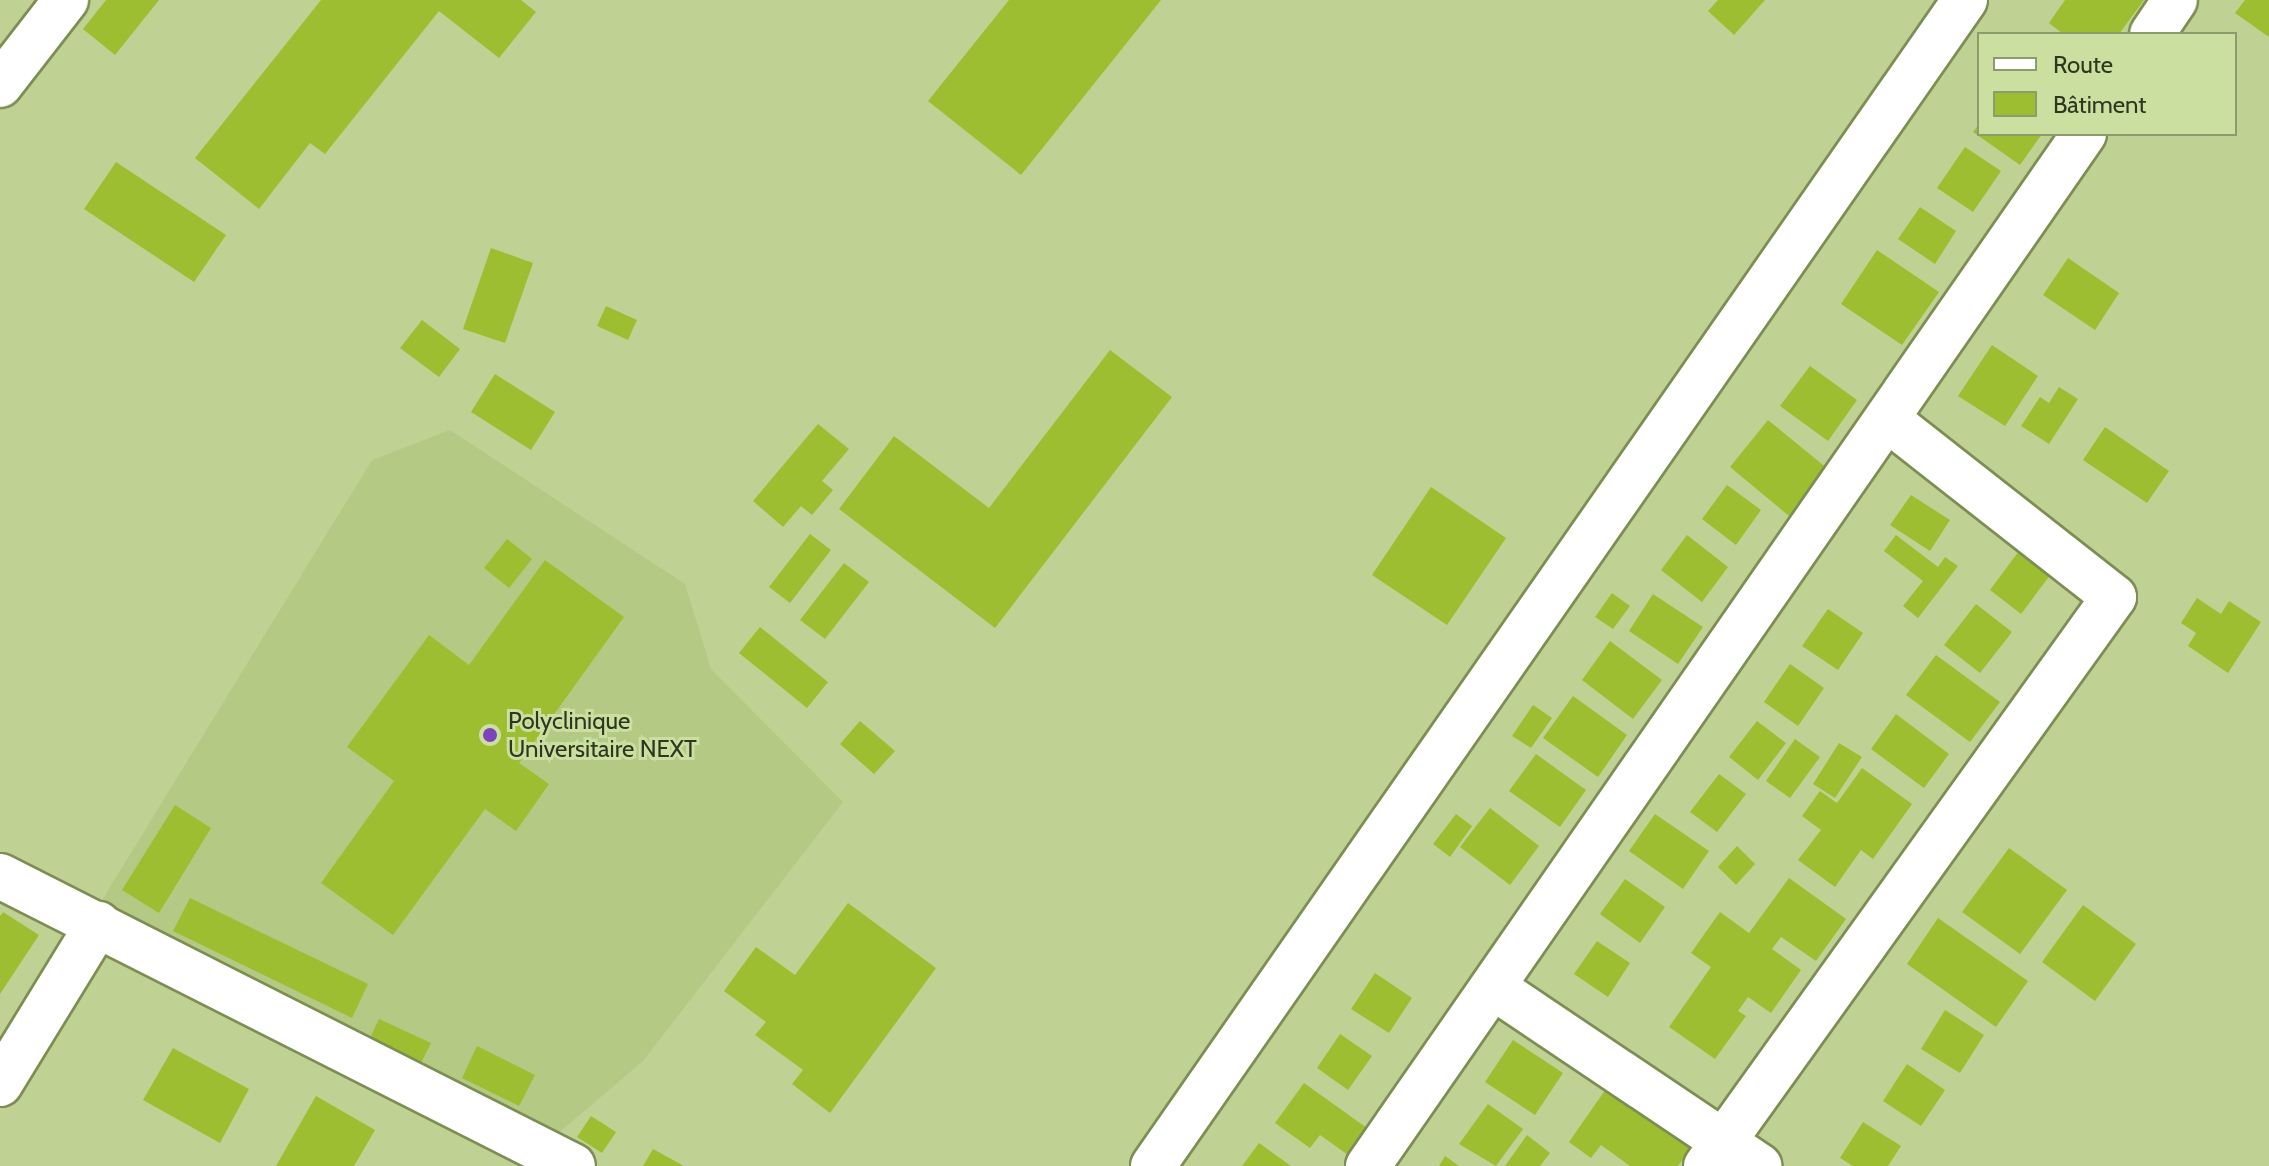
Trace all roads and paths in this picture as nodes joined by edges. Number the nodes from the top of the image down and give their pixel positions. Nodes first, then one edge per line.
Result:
1 (66, 0) edge
2 (1965, 0) edge
3 (2175, 0) edge
4 (2153, 32) edge
5 (0, 85) edge
6 (2083, 136) edge
7 (1888, 420) junction
8 (0, 876) edge
9 (98, 924) junction
10 (1493, 987) junction
11 (0, 1084) edge
12 (1714, 1154) edge
13 (573, 1166) edge
14 (1153, 1166) edge
15 (1368, 1166) edge
16 (1759, 1166) edge

1 - 5 street
2 - 14 street
3 - 4 street
6 - 7 street
7 - 10 street
7 - 12 street
8 - 9 street
9 - 11 street
9 - 13 street
10 - 12 street
10 - 15 street
12 - 16 street

